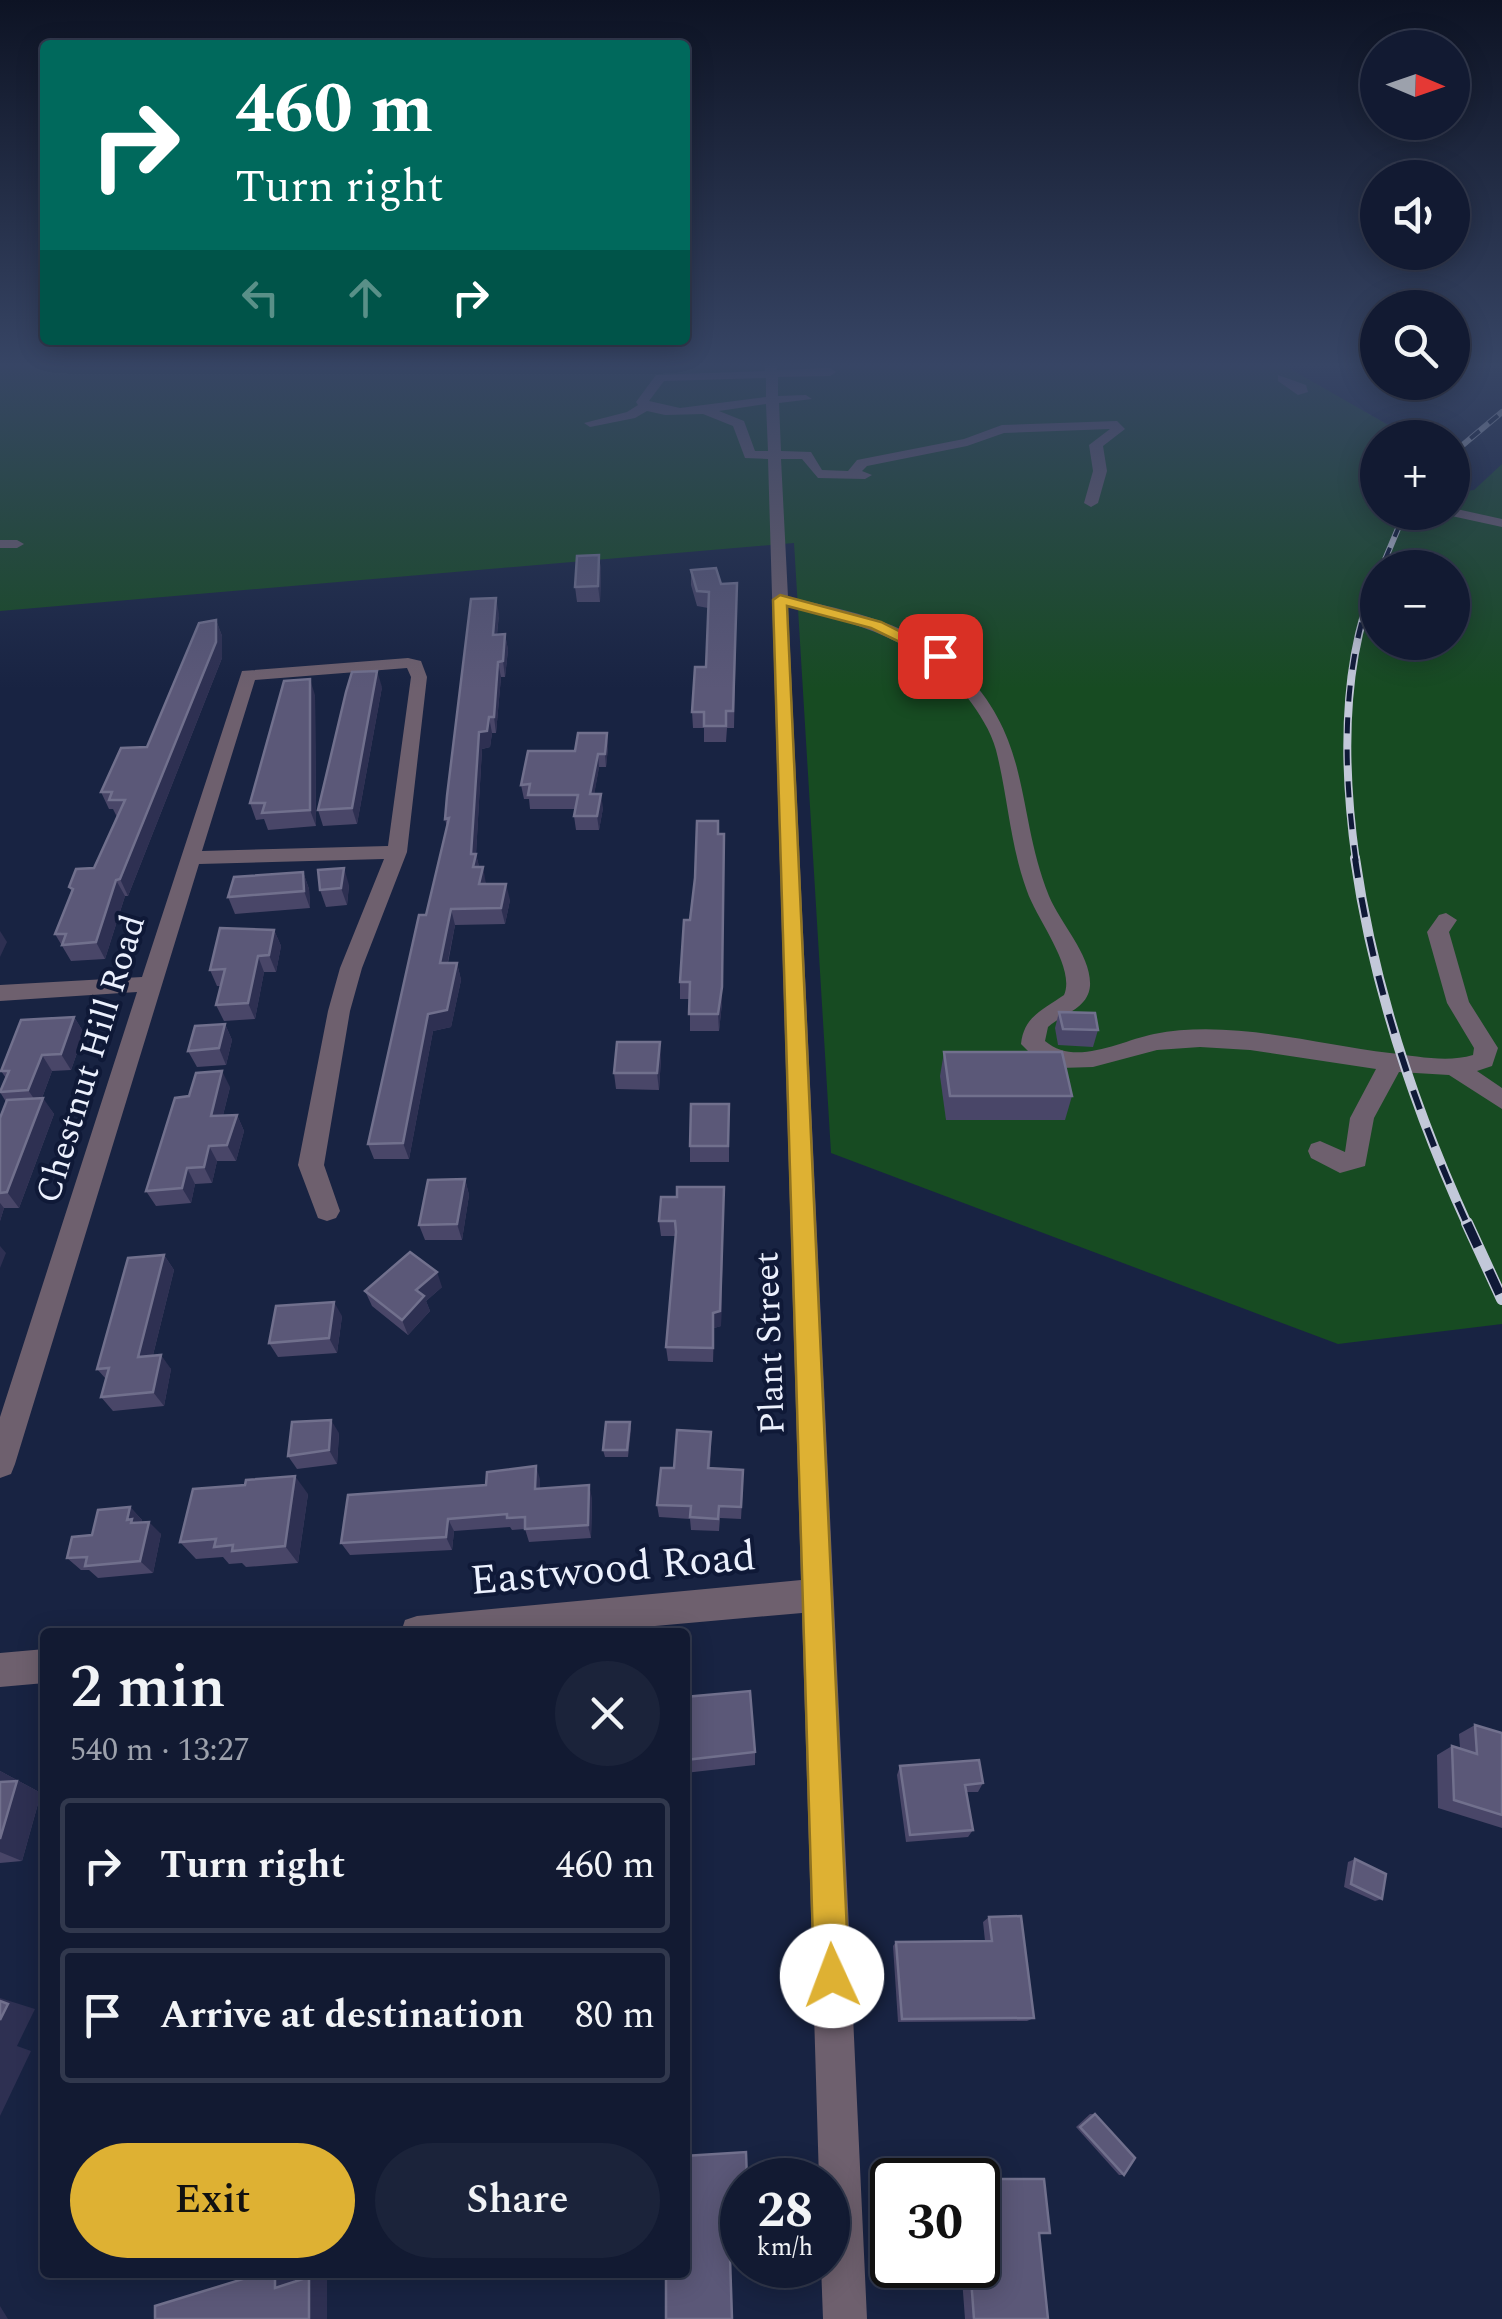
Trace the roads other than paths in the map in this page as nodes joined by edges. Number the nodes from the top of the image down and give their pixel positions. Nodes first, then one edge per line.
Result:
1 (764, 472) edge
2 (817, 472) edge
3 (854, 472) edge
4 (1100, 472) edge
5 (851, 475) junction
6 (870, 475) dead end
7 (1091, 503) dead end
8 (1470, 516) edge
9 (1502, 523) edge
10 (0, 544) edge
11 (17, 544) dead end
12 (780, 600) junction
13 (397, 852) junction
14 (190, 858) junction
15 (1446, 920) dead end
16 (152, 984) junction
17 (0, 993) edge
18 (1389, 1061) junction
19 (1458, 1068) junction
20 (1502, 1100) edge
21 (1320, 1151) dead end
22 (327, 1211) dead end
23 (0, 1464) edge
24 (816, 1594) junction
25 (459, 1628) edge
26 (40, 1666) edge
27 (0, 1670) edge
28 (846, 2319) edge

1 - 12 street, Plant Street
2 - 5 street
3 - 5 street
4 - 7 street
5 - 6 street
8 - 9 street
10 - 11 street
12 - 18 street
12 - 24 street, Plant Street
13 - 14 street
13 - 14 street, Chestnut Hill Road
13 - 22 street
14 - 16 street, Chestnut Hill Road
15 - 19 street
16 - 17 street
16 - 23 street, Chestnut Hill Road
18 - 19 street
18 - 21 street
19 - 20 street
24 - 25 street, Eastwood Road
24 - 28 street, Plant Street
26 - 27 street

